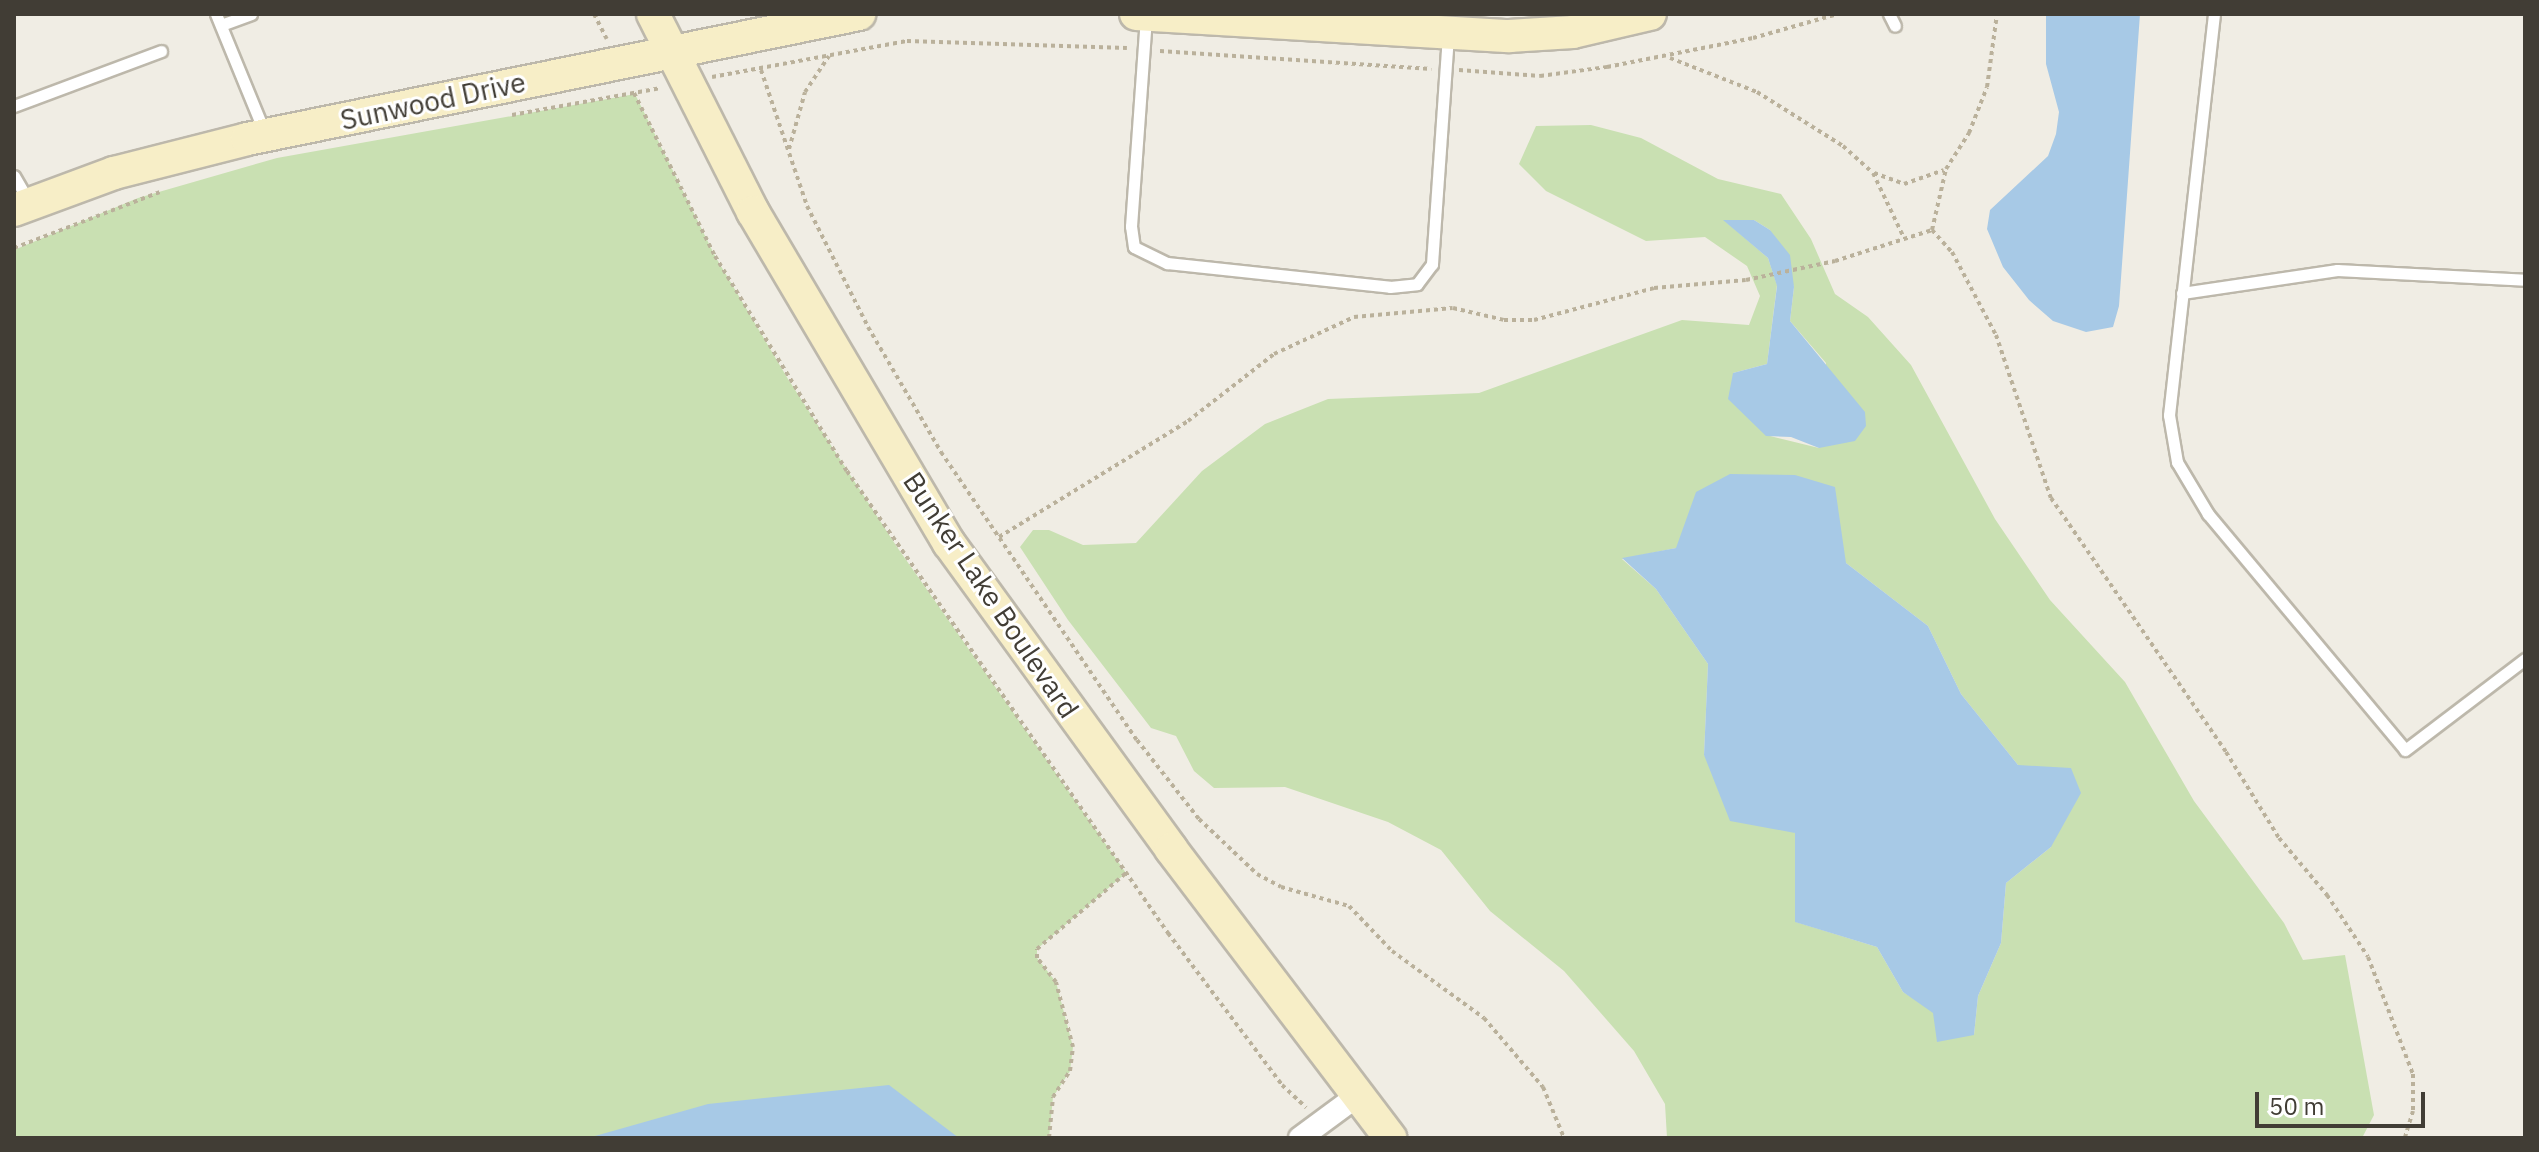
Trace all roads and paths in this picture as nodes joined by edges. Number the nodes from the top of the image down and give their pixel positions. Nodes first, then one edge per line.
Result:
1 (251, 14) edge
2 (594, 14) edge
3 (653, 14) edge
4 (859, 14) edge
5 (1136, 14) edge
6 (1650, 14) edge
7 (1838, 14) edge
8 (1889, 14) edge
9 (1997, 14) edge
10 (2214, 14) edge
11 (1167, 15) edge
12 (218, 20) edge
13 (1895, 26) dead end
14 (1449, 34) junction
15 (605, 35) dead end
16 (1144, 49) junction
17 (161, 51) dead end
18 (672, 52) junction
19 (829, 56) junction
20 (1668, 57) junction
21 (1446, 69) junction
22 (761, 70) junction
23 (729, 74) dead end
24 (14, 106) edge
25 (509, 115) dead end
26 (266, 135) junction
27 (789, 151) junction
28 (1946, 169) junction
29 (1873, 173) junction
30 (167, 190) dead end
31 (19, 196) edge
32 (1932, 230) junction
33 (1903, 236) junction
34 (14, 248) edge
35 (2525, 280) edge
36 (2182, 293) junction
37 (999, 537) junction
38 (2525, 659) edge
39 (1126, 873) junction
40 (1357, 1096) junction
41 (1322, 1122) junction
42 (1049, 1138) edge
43 (1300, 1138) edge
44 (1390, 1138) edge
45 (1564, 1138) edge
46 (2405, 1138) edge

1 - 12 lane
2 - 15 path
3 - 18 main road, Bunker Lake Boulevard
4 - 18 main road, Sunwood Drive
5 - 11 main road
6 - 14 main road
7 - 20 path
8 - 13 lane
9 - 28 path
10 - 36 lane
11 - 14 main road
11 - 16 lane
12 - 26 lane
14 - 21 lane
16 - 19 path
16 - 21 path
16 - 21 lane
17 - 24 lane
18 - 26 main road, Sunwood Drive
18 - 40 main road, Bunker Lake Boulevard
19 - 22 path
19 - 27 path
20 - 21 path
20 - 29 path
22 - 23 path
22 - 27 path
25 - 39 path
26 - 31 main road, Sunwood Drive
27 - 37 path
28 - 29 path
28 - 32 path
29 - 33 path
30 - 34 path
32 - 33 path
32 - 46 path
33 - 37 path
35 - 36 lane
36 - 38 lane
37 - 45 path
39 - 41 path
39 - 42 path
40 - 41 street
40 - 44 main road, Bunker Lake Boulevard
41 - 43 street

